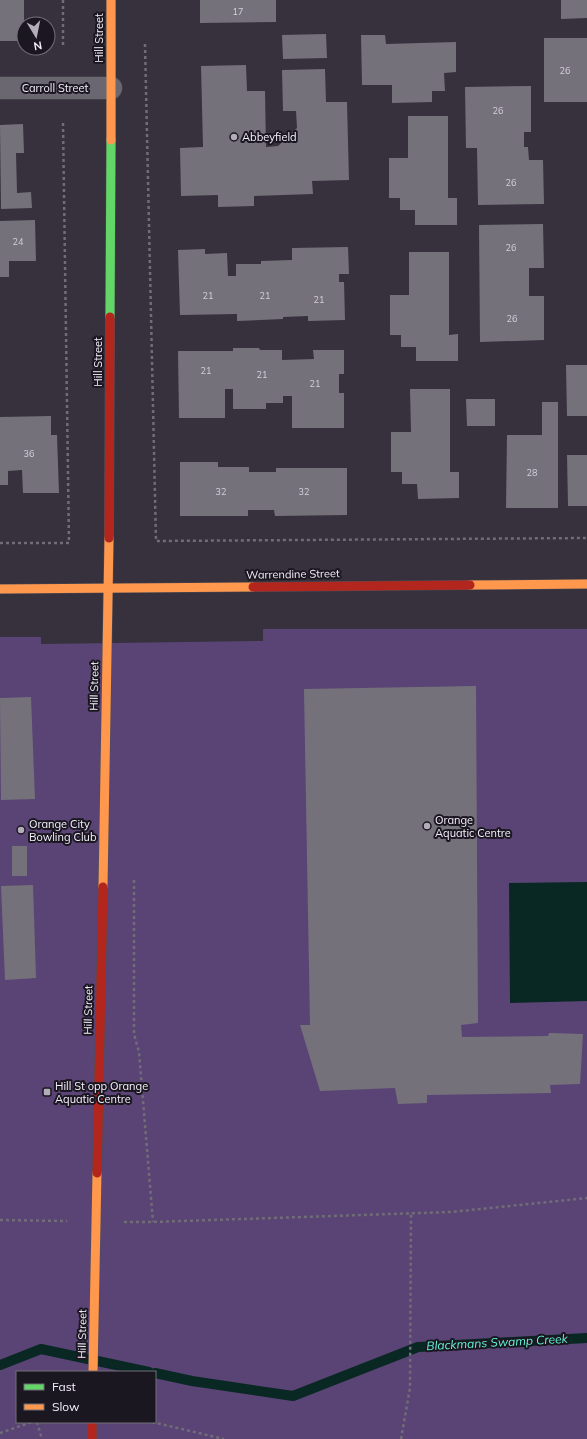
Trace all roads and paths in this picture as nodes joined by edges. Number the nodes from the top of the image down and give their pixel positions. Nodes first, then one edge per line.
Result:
1 (63, 0) edge
2 (111, 0) edge
3 (145, 44) dead end
4 (63, 48) dead end
5 (0, 88) edge
6 (111, 88) junction
7 (63, 123) dead end
8 (587, 538) edge
9 (0, 543) edge
10 (587, 584) edge
11 (0, 588) edge
12 (108, 588) junction
13 (134, 876) dead end
14 (587, 1198) edge
15 (411, 1213) junction
16 (93, 1371) edge
17 (29, 1423) edge
18 (37, 1423) edge
19 (92, 1423) edge
20 (156, 1423) edge
21 (0, 1433) edge
22 (42, 1439) edge
23 (92, 1439) edge
24 (224, 1439) edge
25 (401, 1439) edge

1 - 4 path
2 - 6 street, Hill Street
3 - 8 path
5 - 6 street, Carroll Street
6 - 12 street, Hill Street
7 - 9 path
10 - 12 street, Warrendine Street
11 - 12 street, Warrendine Street
12 - 16 street, Hill Street
13 - 15 path
14 - 15 path
15 - 25 path
17 - 21 path
18 - 22 path
19 - 23 street
20 - 24 path

